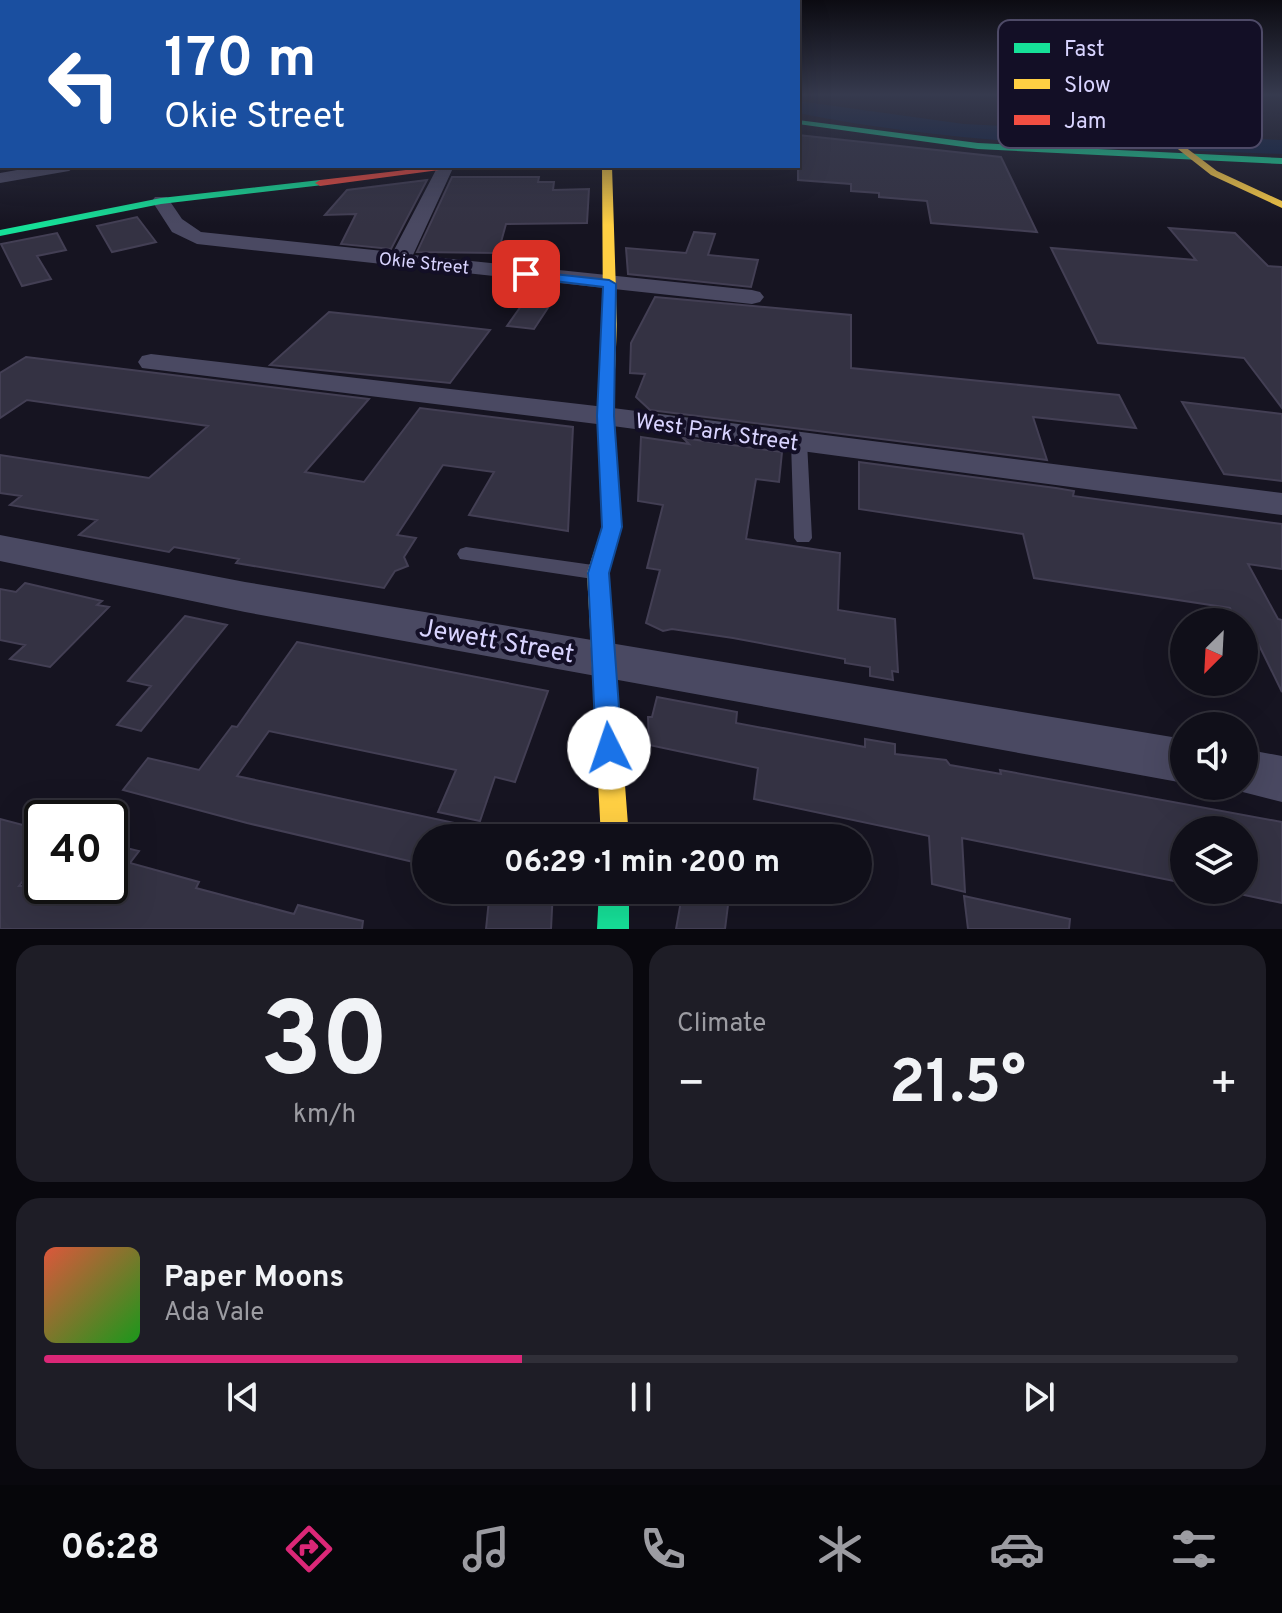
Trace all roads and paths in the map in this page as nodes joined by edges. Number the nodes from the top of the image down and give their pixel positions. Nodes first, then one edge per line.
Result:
1 (895, 138) edge
2 (998, 146) edge
3 (1023, 148) edge
4 (1192, 148) edge
5 (1097, 153) junction
6 (1202, 156) junction
7 (1257, 160) junction
8 (1282, 161) edge
9 (58, 168) edge
10 (446, 168) edge
11 (454, 168) edge
12 (607, 168) edge
13 (0, 178) edge
14 (1279, 200) edge
15 (161, 201) junction
16 (0, 233) edge
17 (400, 260) junction
18 (609, 284) junction
19 (752, 297) dead end
20 (151, 362) dead end
21 (605, 416) junction
22 (799, 442) junction
23 (1282, 504) edge
24 (803, 538) dead end
25 (0, 548) edge
26 (466, 554) dead end
27 (598, 573) junction
28 (603, 658) junction
29 (1170, 759) edge
30 (1258, 775) edge
31 (1282, 779) edge
32 (614, 824) edge
33 (614, 904) edge
34 (613, 929) edge

1 - 2 main road
3 - 5 main road
4 - 6 main road
5 - 6 main road
5 - 14 main road
6 - 7 main road
6 - 14 main road
7 - 8 main road
7 - 14 main road
9 - 13 street
10 - 15 main road
11 - 17 street
12 - 18 main road
15 - 16 main road
15 - 17 street, Okie Street
17 - 18 street, Okie Street
18 - 19 street, Okie Street
18 - 21 main road
20 - 21 street, West Park Street
21 - 22 street, West Park Street
21 - 27 main road
22 - 23 street, West Park Street
22 - 24 lane
25 - 28 street, Jewett Street
26 - 27 lane
27 - 28 main road
28 - 29 street, Jewett Street
28 - 32 main road
30 - 31 street
33 - 34 main road

